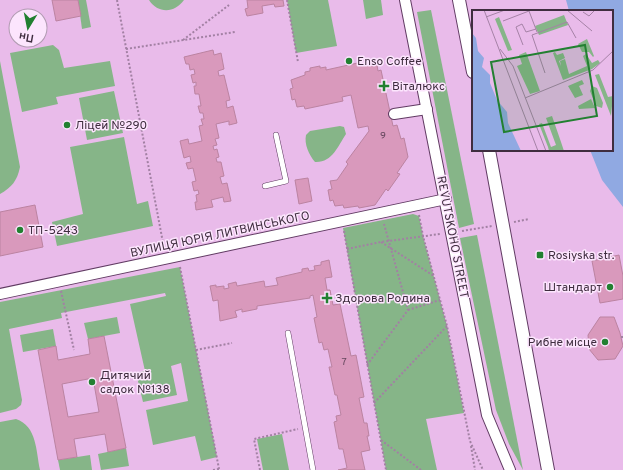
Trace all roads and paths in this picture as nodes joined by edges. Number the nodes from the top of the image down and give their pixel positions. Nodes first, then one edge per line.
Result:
1 (117, 0) edge
2 (287, 0) edge
3 (405, 0) edge
4 (459, 0) edge
5 (229, 5) dead end
6 (235, 32) dead end
7 (182, 41) junction
8 (126, 49) junction
9 (298, 62) dead end
10 (472, 67) edge
11 (427, 108) junction
12 (394, 114) dead end
13 (276, 135) dead end
14 (488, 151) edge
15 (265, 186) dead end
16 (446, 199) junction
17 (420, 216) dead end
18 (529, 219) dead end
19 (383, 221) dead end
20 (503, 224) junction
21 (343, 228) dead end
22 (452, 233) junction
23 (423, 236) junction
24 (381, 242) junction
25 (388, 242) junction
26 (347, 249) junction
27 (390, 249) junction
28 (164, 252) dead end
29 (180, 267) dead end
30 (435, 277) junction
31 (61, 290) dead end
32 (0, 294) edge
33 (440, 300) junction
34 (408, 310) junction
35 (447, 326) junction
36 (288, 333) dead end
37 (232, 343) dead end
38 (74, 350) dead end
39 (196, 350) junction
40 (367, 365) junction
41 (374, 403) junction
42 (305, 428) junction
43 (380, 440) junction
44 (470, 441) junction
45 (220, 469) edge
46 (213, 470) edge
47 (260, 470) edge
48 (313, 470) edge
49 (386, 470) edge
50 (421, 470) edge
51 (475, 470) edge
52 (483, 470) edge
53 (510, 470) edge
54 (548, 470) edge

1 - 8 path
2 - 9 path
3 - 11 street, REVUTSKOHO STREET
4 - 10 street
5 - 7 path
6 - 7 path
7 - 8 path
8 - 28 path
11 - 12 street
11 - 16 street, REVUTSKOHO STREET
13 - 15 lane
14 - 20 street
16 - 22 street, REVUTSKOHO STREET
16 - 32 street, ВУЛИЦЯ ЮРІЯ ЛИТВИНСЬКОГО
17 - 23 path
18 - 20 path
19 - 25 path
20 - 22 path
20 - 54 street
21 - 26 path
22 - 23 path
22 - 53 street, REVUTSKOHO STREET
23 - 25 path
23 - 30 path
24 - 25 path
24 - 26 path
24 - 27 path
25 - 27 path
26 - 40 path
27 - 30 path
27 - 34 path
29 - 39 path
30 - 33 path
31 - 38 path
33 - 34 path
33 - 35 path
34 - 40 path
35 - 41 path
35 - 44 path
36 - 42 lane
37 - 39 path
39 - 45 path
40 - 41 path
41 - 43 path
42 - 47 path
42 - 48 lane
43 - 49 path
43 - 50 path
44 - 51 path
44 - 52 path
45 - 46 path

